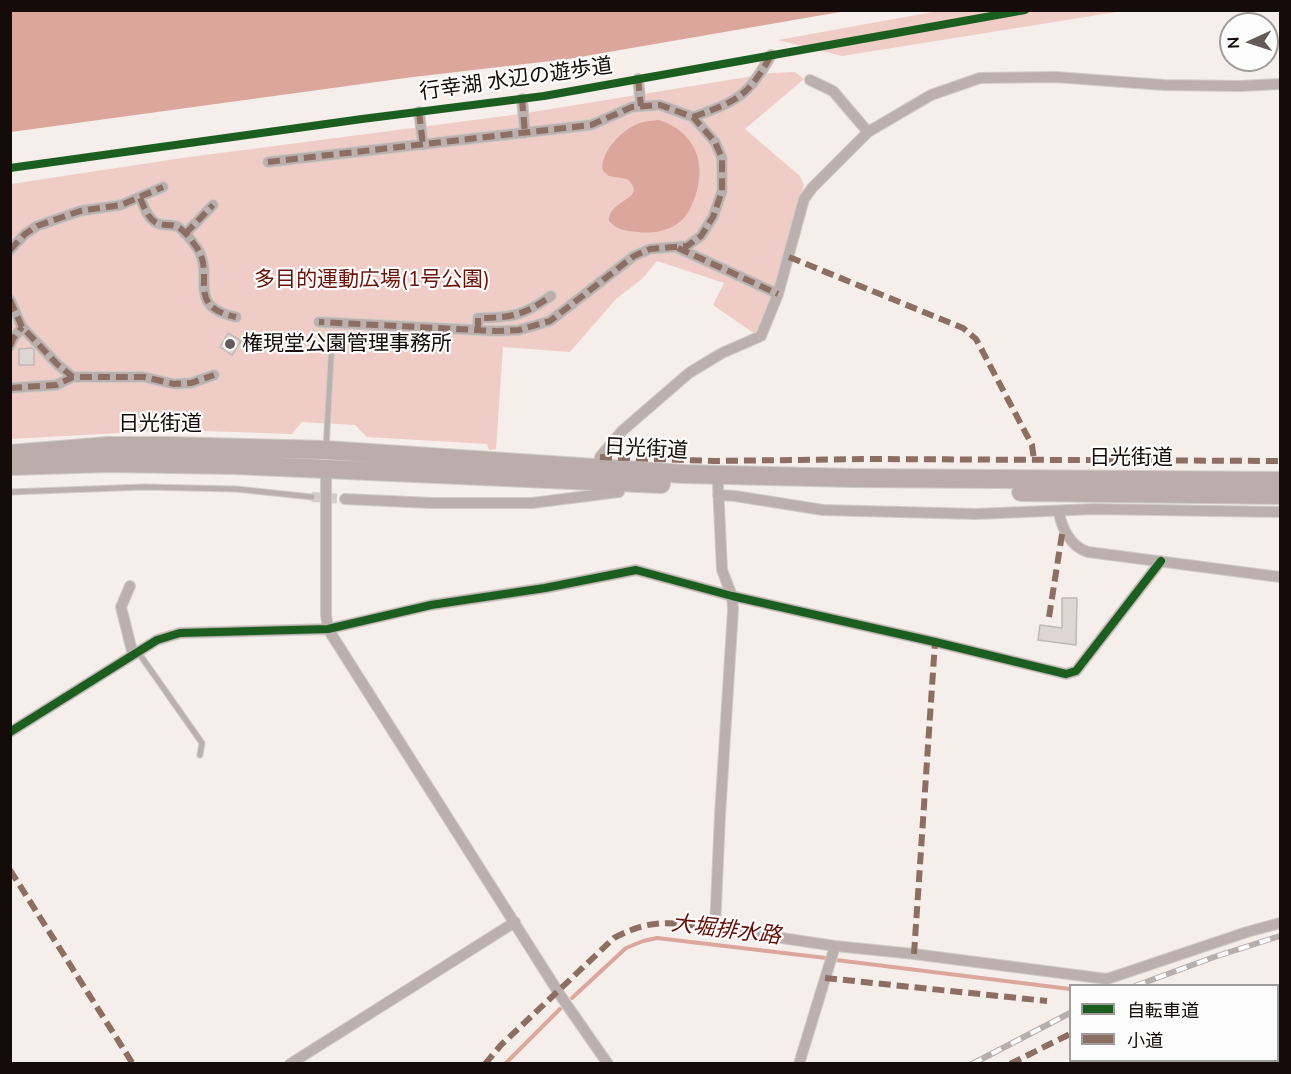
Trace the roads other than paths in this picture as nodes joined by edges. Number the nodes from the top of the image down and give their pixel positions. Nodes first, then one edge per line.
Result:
1 (771, 55) dead end
2 (638, 79) dead end
3 (810, 80) dead end
4 (1281, 84) edge
5 (522, 99) dead end
6 (642, 106) junction
7 (419, 112) dead end
8 (693, 117) junction
9 (868, 132) junction
10 (525, 133) junction
11 (423, 145) junction
12 (268, 162) dead end
13 (163, 187) dead end
14 (140, 198) junction
15 (213, 205) dead end
16 (185, 234) junction
17 (11, 248) edge
18 (678, 248) junction
19 (778, 294) junction
20 (551, 296) dead end
21 (10, 300) edge
22 (236, 317) dead end
23 (319, 322) dead end
24 (22, 327) junction
25 (478, 330) junction
26 (332, 342) dead end
27 (10, 346) edge
28 (214, 375) dead end
29 (73, 377) junction
30 (10, 388) edge
31 (10, 454) edge
32 (326, 459) junction
33 (10, 466) edge
34 (598, 475) junction
35 (1281, 481) edge
36 (618, 483) junction
37 (718, 490) junction
38 (10, 492) edge
39 (1281, 495) edge
40 (312, 497) tunnel mouth
41 (345, 499) tunnel mouth
42 (1059, 511) junction
43 (1281, 512) edge
44 (1161, 561) junction
45 (1281, 577) edge
46 (130, 586) dead end
47 (732, 596) junction
48 (328, 629) junction
49 (135, 654) junction
50 (10, 732) edge
51 (200, 755) dead end
52 (514, 922) junction
53 (1281, 923) edge
54 (835, 946) junction
55 (290, 1064) edge
56 (608, 1064) edge
57 (800, 1064) edge

1 - 8 street
2 - 6 street
3 - 9 street
4 - 9 street
5 - 10 street
6 - 8 street
6 - 10 street
7 - 11 street
8 - 18 street
9 - 19 street
10 - 11 street
11 - 12 street
13 - 14 street
14 - 16 street
14 - 17 street
15 - 16 street
16 - 22 street
18 - 19 street
18 - 25 street
19 - 34 street
20 - 25 street
21 - 24 street
23 - 25 street
24 - 27 street
24 - 29 street
26 - 32 lane
28 - 29 street
29 - 30 street
31 - 32 highway, 日光街道
32 - 33 highway, 日光街道
32 - 34 highway, 日光街道
32 - 48 street
34 - 35 highway, 日光街道
34 - 36 highway, 日光街道
36 - 37 highway, 日光街道
36 - 41 street
37 - 39 highway, 日光街道
37 - 42 street
37 - 47 street
38 - 40 lane
42 - 43 street
42 - 44 street
44 - 45 street
44 - 47 street
46 - 49 street
47 - 48 street
47 - 54 street
48 - 49 street
48 - 52 street
49 - 50 street
49 - 51 lane
52 - 55 street
52 - 56 street
53 - 54 street
54 - 57 street

